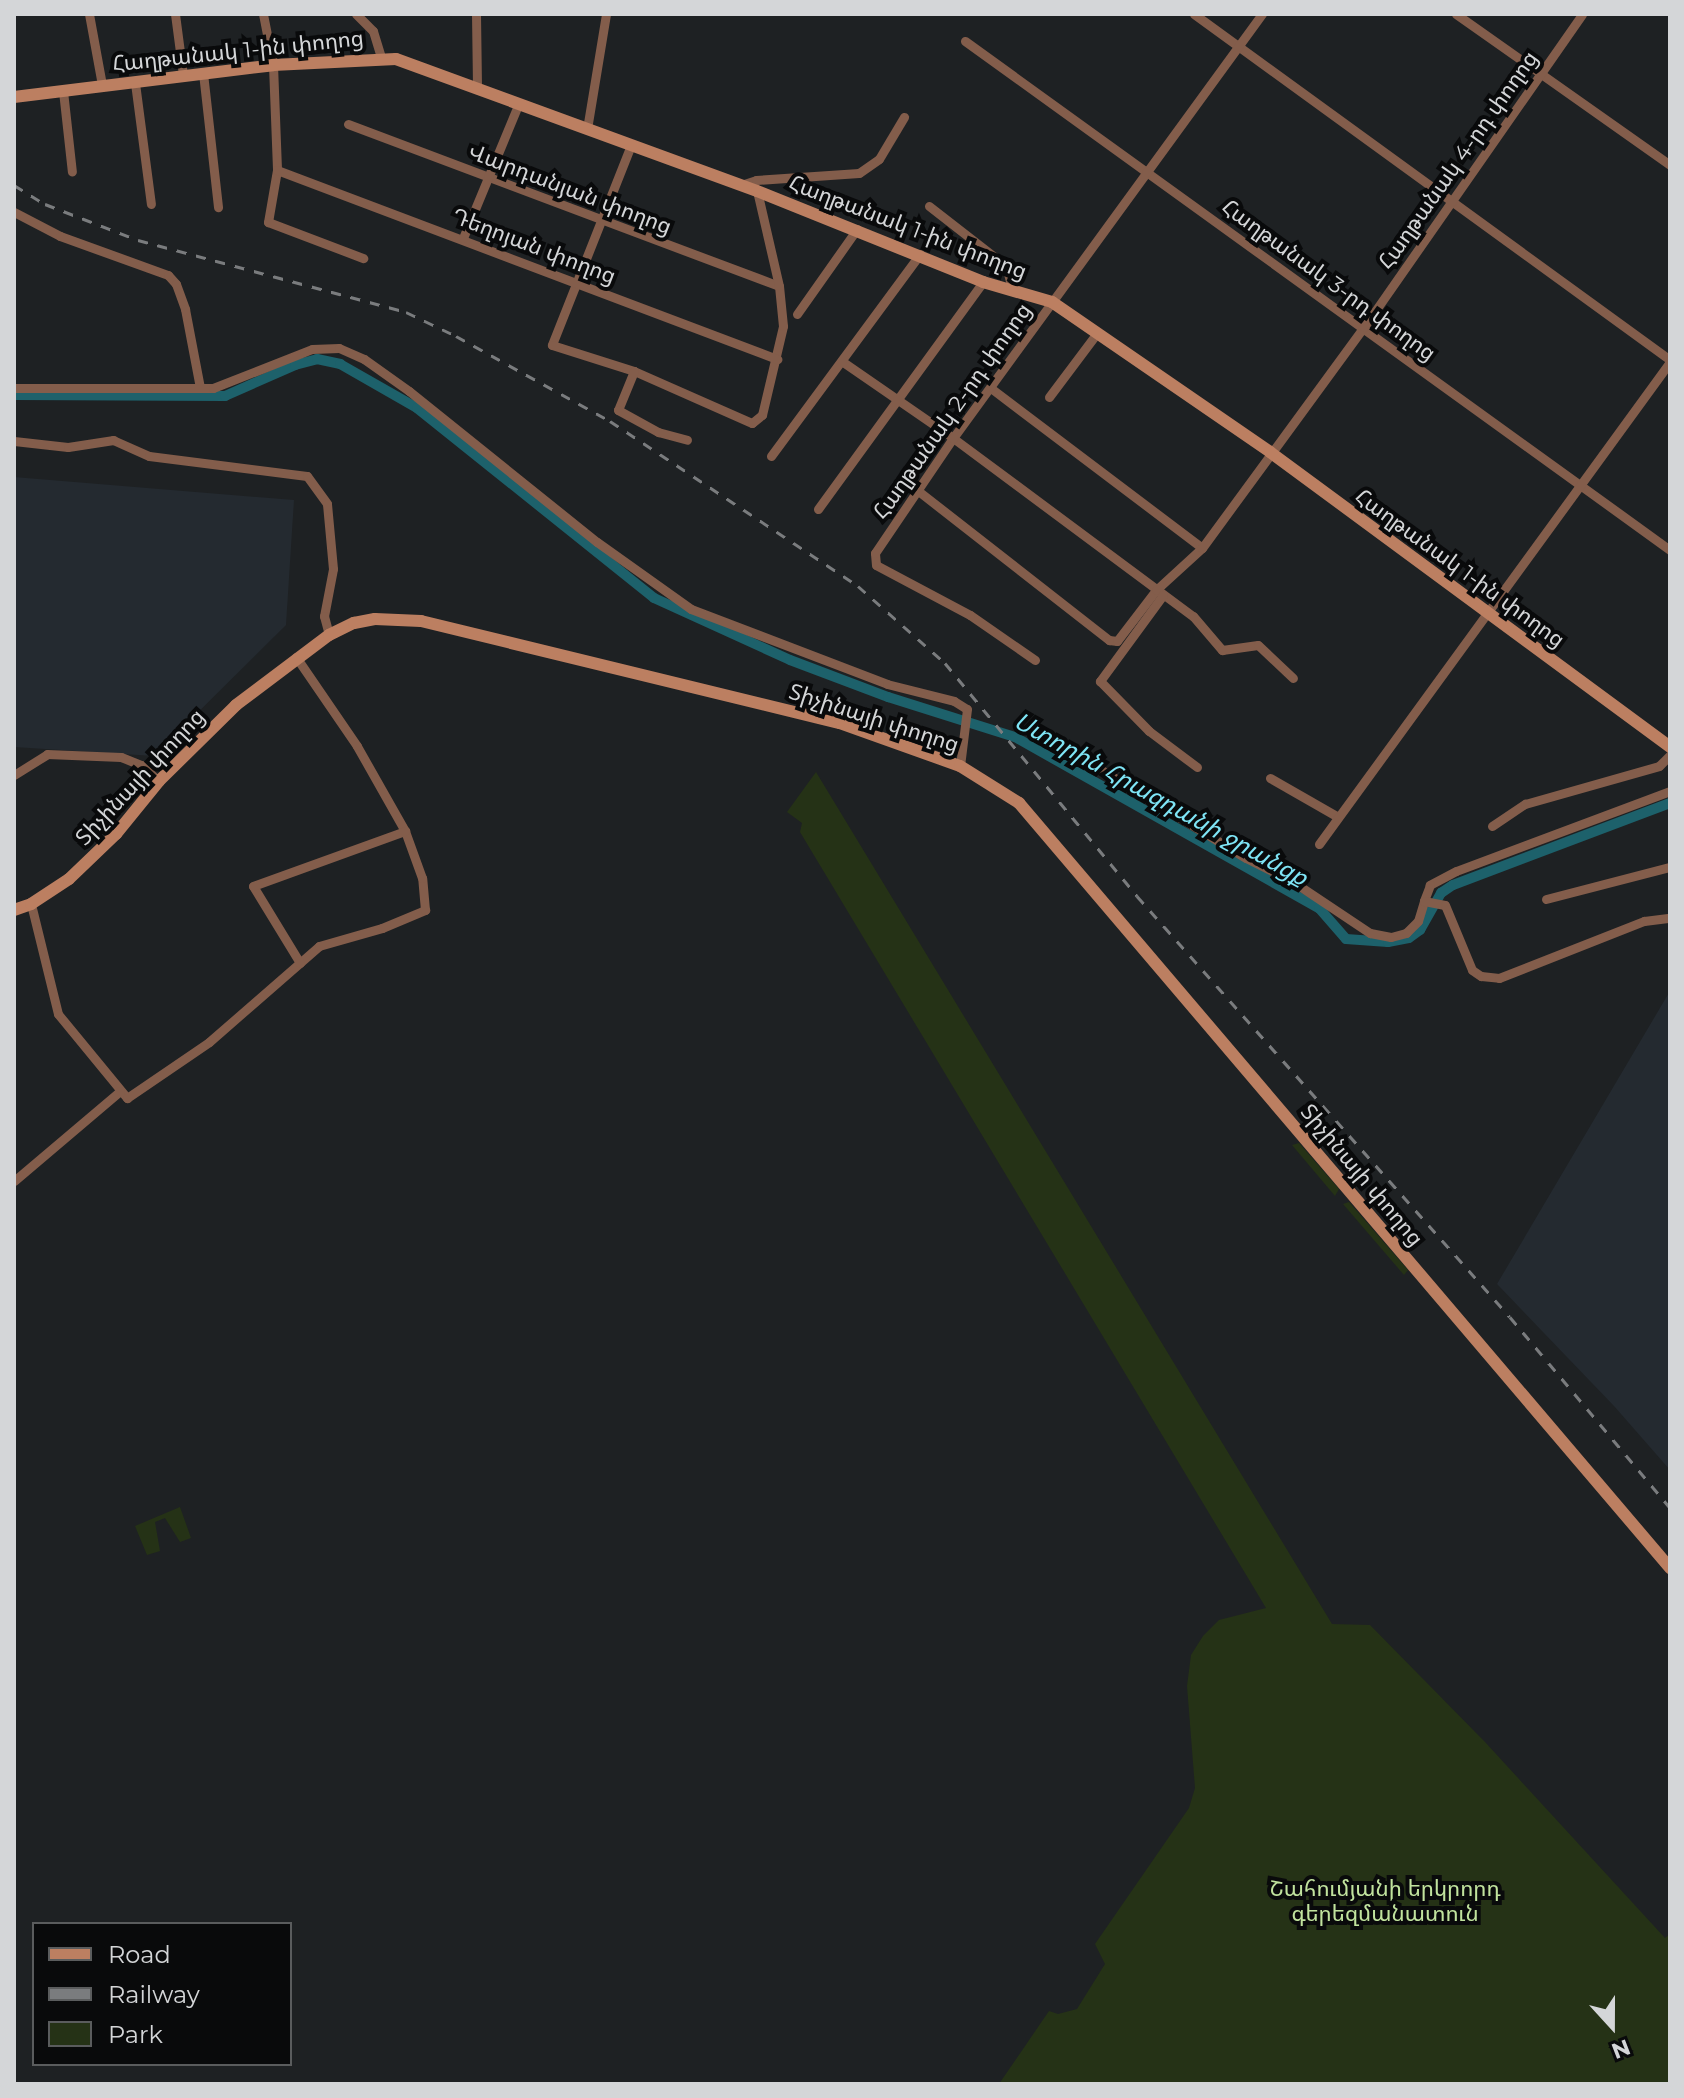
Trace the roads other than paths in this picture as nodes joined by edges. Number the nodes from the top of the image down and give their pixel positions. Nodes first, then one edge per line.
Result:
1 (89, 14) edge
2 (175, 14) edge
3 (263, 14) edge
4 (356, 14) edge
5 (468, 14) edge
6 (606, 14) edge
7 (1194, 14) edge
8 (1262, 14) edge
9 (1456, 14) edge
10 (1582, 14) edge
11 (476, 18) edge
12 (965, 41) dead end
13 (1239, 46) junction
14 (381, 57) junction
15 (273, 65) junction
16 (203, 73) junction
17 (183, 75) junction
18 (1539, 75) junction
19 (135, 83) junction
20 (102, 85) junction
21 (477, 87) junction
22 (63, 91) junction
23 (14, 97) edge
24 (519, 103) junction
25 (904, 117) dead end
26 (348, 124) dead end
27 (587, 129) junction
28 (631, 145) junction
29 (1670, 165) edge
30 (277, 170) junction
31 (1146, 170) junction
32 (72, 172) dead end
33 (486, 176) junction
34 (741, 185) junction
35 (757, 191) junction
36 (1451, 202) junction
37 (151, 204) dead end
38 (929, 206) dead end
39 (218, 207) dead end
40 (14, 212) edge
41 (600, 221) junction
42 (857, 229) junction
43 (463, 238) junction
44 (920, 254) junction
45 (363, 258) dead end
46 (575, 281) junction
47 (983, 282) junction
48 (779, 286) junction
49 (1012, 288) junction
50 (1052, 302) junction
51 (797, 314) dead end
52 (1364, 327) junction
53 (1097, 333) junction
54 (777, 359) junction
55 (1670, 361) edge
56 (843, 362) junction
57 (634, 371) junction
58 (14, 388) edge
59 (200, 388) junction
60 (992, 389) junction
61 (1049, 397) dead end
62 (895, 401) junction
63 (953, 438) junction
64 (687, 440) dead end
65 (14, 441) edge
66 (1270, 452) junction
67 (771, 456) dead end
68 (1580, 485) junction
69 (917, 490) junction
70 (818, 509) dead end
71 (1202, 548) junction
72 (1670, 550) edge
73 (1160, 592) junction
74 (1486, 613) junction
75 (329, 635) junction
76 (296, 657) junction
77 (1035, 660) dead end
78 (1293, 678) dead end
79 (1059, 744) dead end
80 (1670, 747) edge
81 (1670, 755) edge
82 (960, 766) junction
83 (1197, 767) dead end
84 (14, 775) edge
85 (1270, 778) dead end
86 (159, 781) junction
87 (1670, 791) edge
88 (1338, 817) junction
89 (1492, 826) dead end
90 (405, 831) junction
91 (1319, 844) dead end
92 (1670, 867) edge
93 (1546, 899) dead end
94 (1431, 903) junction
95 (31, 904) junction
96 (14, 910) edge
97 (1670, 918) edge
98 (300, 963) junction
99 (120, 1091) junction
100 (14, 1181) edge
101 (1670, 1568) edge

1 - 20 street
2 - 17 street
3 - 15 street
4 - 14 street
5 - 11 street
6 - 27 street
7 - 13 street
8 - 13 street, Հաղթանակ 2-րդ փողոց
9 - 18 street
10 - 18 street, Հաղթանակ 4-րդ փողոց
11 - 21 street
12 - 31 street, Հաղթանակ 3-րդ փողոց
13 - 31 street, Հաղթանակ 2-րդ փողոց
13 - 36 street
14 - 15 street, Հաղթանակ 1-ին փողոց
14 - 21 street, Հաղթանակ 1-ին փողոց
15 - 16 street, Հաղթանակ 1-ին փողոց
15 - 30 street
16 - 17 street, Հաղթանակ 1-ին փողոց
16 - 39 street
17 - 19 street, Հաղթանակ 1-ին փողոց
18 - 29 street
18 - 36 street, Հաղթանակ 4-րդ փողոց
19 - 20 street, Հաղթանակ 1-ին փողոց
19 - 37 street
20 - 22 street, Հաղթանակ 1-ին փողոց
21 - 24 street, Հաղթանակ 1-ին փողոց
22 - 23 street, Հաղթանակ 1-ին փողոց
22 - 32 street
24 - 27 street, Հաղթանակ 1-ին փողոց
24 - 33 street
25 - 34 street
26 - 33 street, Վարդանյան փողոց
27 - 28 street, Հաղթանակ 1-ին փողոց
28 - 34 street, Հաղթանակ 1-ին փողոց
28 - 41 street
30 - 43 street, Դեղոյան փողոց
30 - 45 street
31 - 50 street, Հաղթանակ 2-րդ փողոց
31 - 52 street, Հաղթանակ 3-րդ փողոց
33 - 41 street, Վարդանյան փողոց
33 - 43 street
34 - 35 street, Հաղթանակ 1-ին փողոց
35 - 42 street, Հաղթանակ 1-ին փողոց
35 - 48 street
36 - 52 street, Հաղթանակ 4-րդ փողոց
36 - 55 street
38 - 49 street
40 - 59 street
41 - 46 street
41 - 48 street, Վարդանյան փողոց
42 - 44 street, Հաղթանակ 1-ին փողոց
42 - 51 street
43 - 46 street, Դեղոյան փողոց
44 - 47 street, Հաղթանակ 1-ին փողոց
44 - 56 street
46 - 54 street, Դեղոյան փողոց
46 - 57 street
47 - 49 street, Հաղթանակ 1-ին փողոց
47 - 62 street
48 - 54 street
49 - 50 street, Հաղթանակ 1-ին փողոց
50 - 53 street, Հաղթանակ 1-ին փողոց
50 - 60 street, Հաղթանակ 2-րդ փողոց
52 - 66 street, Հաղթանակ 4-րդ փողոց
52 - 68 street, Հաղթանակ 3-րդ փողոց
53 - 61 street
53 - 66 street, Հաղթանակ 1-ին փողոց
54 - 57 street
55 - 68 street
56 - 62 street
56 - 67 street
57 - 64 street
58 - 59 street
59 - 82 street
60 - 63 street, Հաղթանակ 2-րդ փողոց
60 - 71 street
62 - 63 street
62 - 70 street
63 - 69 street, Հաղթանակ 2-րդ փողոց
63 - 73 street
65 - 75 street
66 - 71 street, Հաղթանակ 4-րդ փողոց
66 - 74 street, Հաղթանակ 1-ին փողոց
68 - 72 street, Հաղթանակ 3-րդ փողոց
68 - 74 street
69 - 73 street
69 - 77 street, Հաղթանակ 2-րդ փողոց
71 - 73 street, Հաղթանակ 4-րդ փողոց
73 - 78 street
73 - 83 street
74 - 80 street, Հաղթանակ 1-ին փողոց
74 - 88 street
75 - 76 street, Տիչինայի փողոց
75 - 82 street, Տիչինայի փողոց
76 - 86 street, Տիչինայի փողոց
76 - 90 street
79 - 94 street
81 - 89 street
82 - 101 street, Տիչինայի փողոց
84 - 86 street
85 - 88 street
86 - 95 street, Տիչինայի փողոց
87 - 94 street
88 - 91 street
90 - 98 street
90 - 98 street
92 - 93 street
94 - 97 street
95 - 96 street, Տիչինայի փողոց
95 - 99 street
98 - 99 street
99 - 100 street

